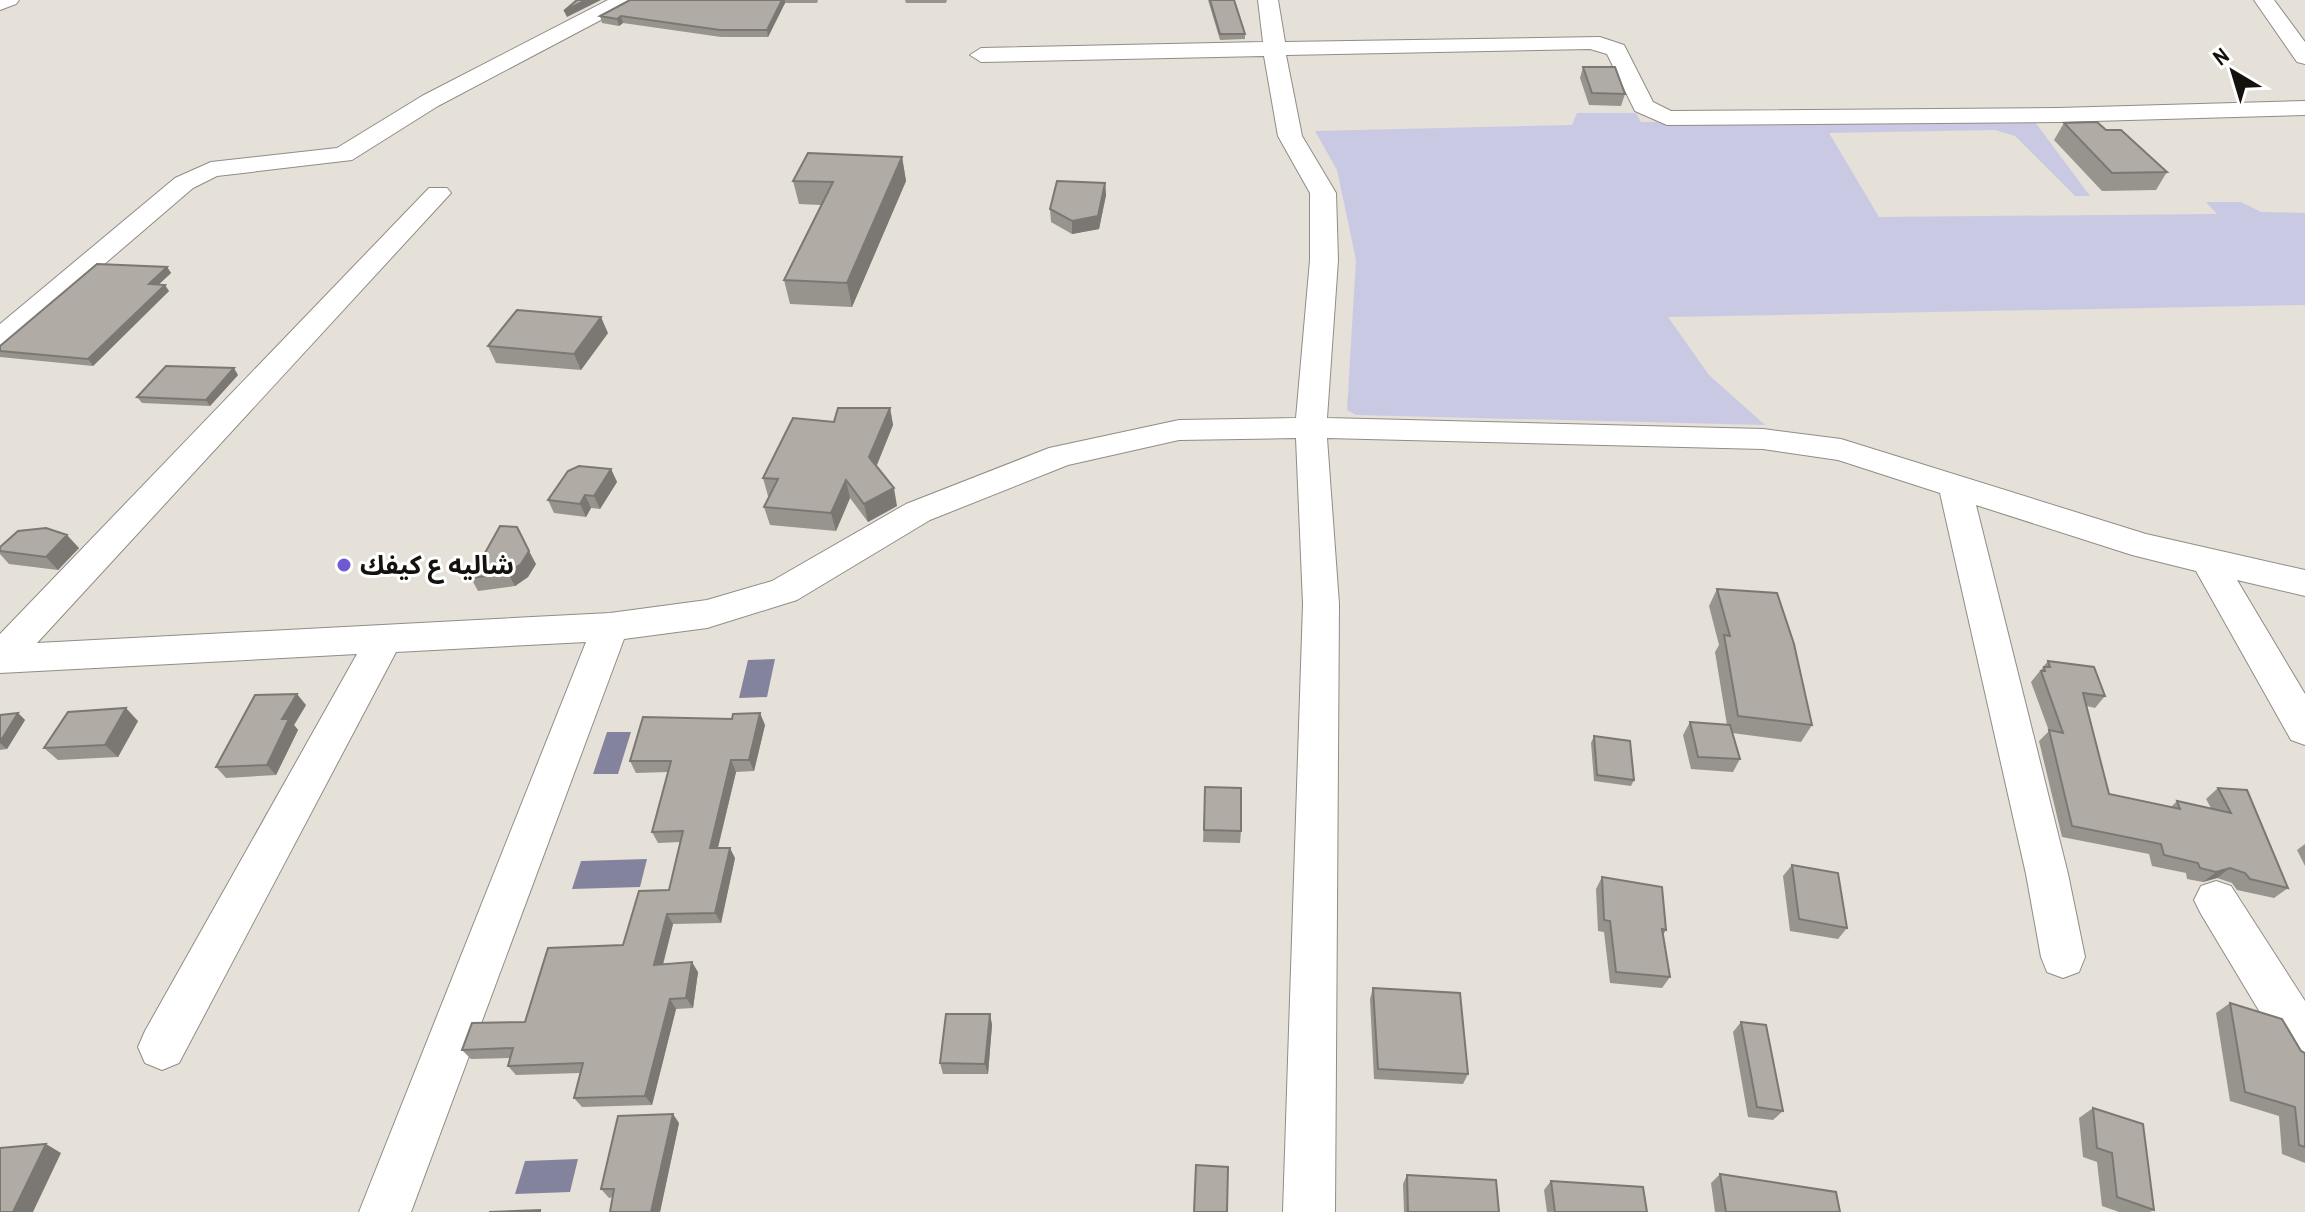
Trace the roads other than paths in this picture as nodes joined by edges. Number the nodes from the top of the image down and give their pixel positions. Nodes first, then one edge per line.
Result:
1 (9, 0) edge
2 (624, 0) edge
3 (1268, 0) edge
4 (2264, 0) edge
5 (0, 4) edge
6 (1274, 49) junction
7 (981, 55) dead end
8 (2305, 57) edge
9 (2305, 108) edge
10 (438, 193) dead end
11 (0, 339) edge
12 (1311, 428) junction
13 (1955, 486) junction
14 (2209, 562) junction
15 (2305, 583) edge
16 (610, 627) junction
17 (384, 640) junction
18 (0, 659) edge
19 (2305, 729) edge
20 (2216, 900) dead end
21 (2063, 957) dead end
22 (2305, 1043) edge
23 (162, 1047) dead end
24 (385, 1212) edge
25 (1309, 1212) edge

1 - 5 street
2 - 11 street
3 - 6 street
4 - 8 street
6 - 7 street
6 - 9 street
6 - 12 street
10 - 18 street
12 - 13 street
12 - 16 street
12 - 25 street
13 - 14 street
13 - 21 street
14 - 15 street
14 - 19 street
16 - 17 street
16 - 24 street
17 - 18 street
17 - 23 street
20 - 22 street

